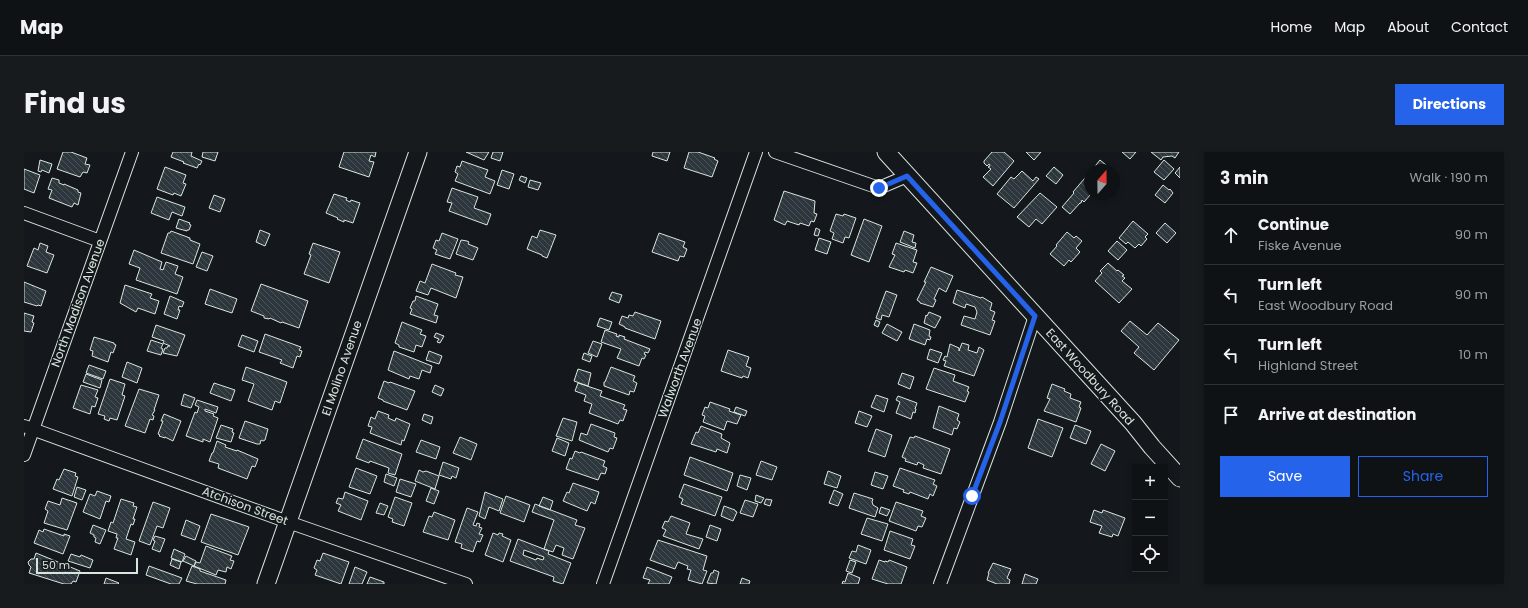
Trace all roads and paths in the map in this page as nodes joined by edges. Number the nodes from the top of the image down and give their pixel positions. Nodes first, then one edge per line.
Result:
1 (132, 152) edge
2 (418, 152) edge
3 (756, 152) edge
4 (775, 152) edge
5 (886, 152) edge
6 (907, 176) junction
7 (24, 213) edge
8 (100, 241) junction
9 (1035, 316) junction
10 (29, 428) edge
11 (24, 455) edge
12 (1180, 478) edge
13 (288, 522) junction
14 (266, 584) edge
15 (466, 584) edge
16 (603, 584) edge
17 (940, 584) edge

1 - 8 street, North Madison Avenue
2 - 13 street, El Molino Avenue
3 - 16 street, Walworth Avenue
4 - 6 street
5 - 6 street, East Woodbury Road
6 - 9 street, East Woodbury Road
7 - 8 street
8 - 10 street, North Madison Avenue
9 - 12 street, East Woodbury Road
9 - 17 street
10 - 11 street, North Madison Avenue
10 - 13 street, Atchison Street
13 - 14 street, El Molino Avenue
13 - 15 street, Atchison Street

